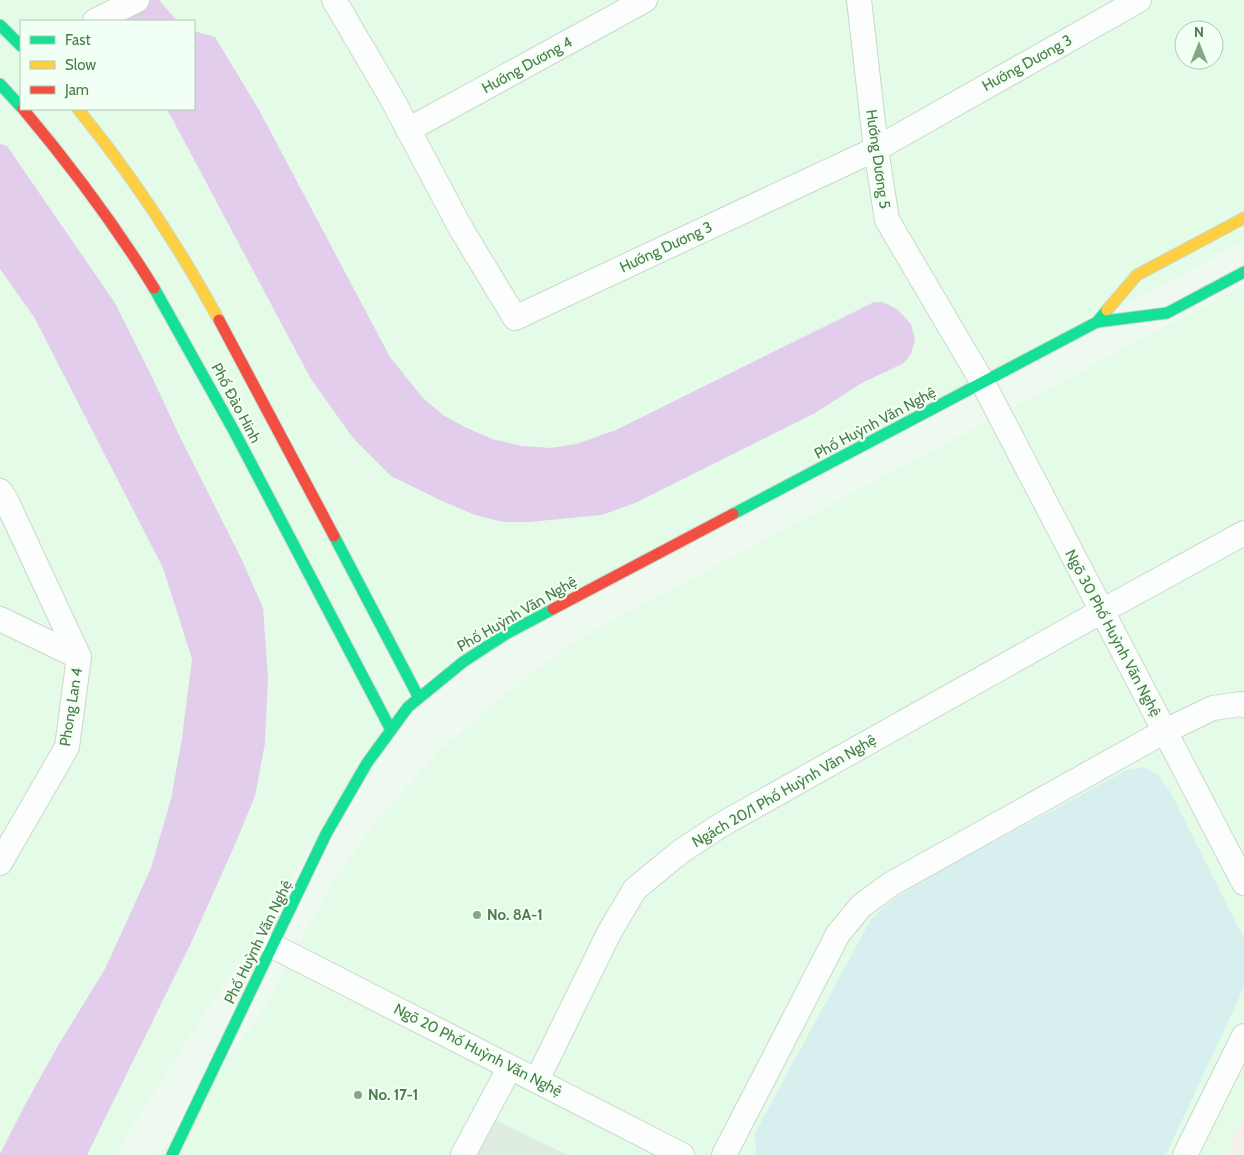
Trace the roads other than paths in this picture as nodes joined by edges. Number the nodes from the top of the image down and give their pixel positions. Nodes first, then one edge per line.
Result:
1 (138, 0) edge
2 (334, 0) edge
3 (645, 0) edge
4 (859, 0) edge
5 (1139, 0) edge
6 (97, 20) edge
7 (0, 25) edge
8 (20, 45) edge
9 (0, 84) edge
10 (20, 106) edge
11 (24, 110) edge
12 (79, 110) edge
13 (408, 130) junction
14 (876, 149) junction
15 (1244, 218) edge
16 (1244, 272) edge
17 (1097, 322) junction
18 (983, 383) junction
19 (0, 491) edge
20 (1244, 533) edge
21 (1102, 611) junction
22 (0, 619) edge
23 (78, 657) junction
24 (419, 698) junction
25 (1244, 705) edge
26 (391, 730) junction
27 (1165, 731) junction
28 (1, 858) edge
29 (1244, 883) edge
30 (272, 946) junction
31 (1244, 1036) edge
32 (510, 1067) junction
33 (537, 1080) junction
34 (172, 1155) edge
35 (463, 1155) edge
36 (682, 1155) edge
37 (724, 1155) edge
38 (1185, 1155) edge

1 - 6 street
2 - 13 street, Hướng Dương 3
3 - 13 street, Hướng Dương 4
4 - 14 street, Hướng Dương 5
5 - 14 street, Hướng Dương 3
7 - 8 street
9 - 10 street, Phố Đào Hinh
11 - 26 street, Phố Đào Hinh
12 - 24 street, Phố Đào Hinh
13 - 14 street, Hướng Dương 3
14 - 18 street, Hướng Dương 5
15 - 17 street, Phố Huỳnh Văn Nghệ
16 - 17 street, Phố Huỳnh Văn Nghệ
17 - 18 street, Phố Huỳnh Văn Nghệ
18 - 21 street, Ngõ 30 Phố Huỳnh Văn Nghệ
18 - 24 street, Phố Huỳnh Văn Nghệ
19 - 23 street, Phong Lan 4
20 - 21 street, Ngách 20/1 Phố Huỳnh Văn Nghệ
21 - 27 street, Ngõ 30 Phố Huỳnh Văn Nghệ
21 - 33 street, Ngách 20/1 Phố Huỳnh Văn Nghệ
22 - 23 street
23 - 28 street, Phong Lan 4
24 - 26 street, Phố Huỳnh Văn Nghệ
25 - 27 street
26 - 30 street, Phố Huỳnh Văn Nghệ
27 - 29 street, Ngõ 30 Phố Huỳnh Văn Nghệ
27 - 37 street
30 - 32 street, Ngõ 20 Phố Huỳnh Văn Nghệ
30 - 34 street, Phố Huỳnh Văn Nghệ
31 - 38 street
32 - 33 street, Ngõ 20 Phố Huỳnh Văn Nghệ
32 - 35 street
33 - 36 street, Ngõ 20 Phố Huỳnh Văn Nghệ

